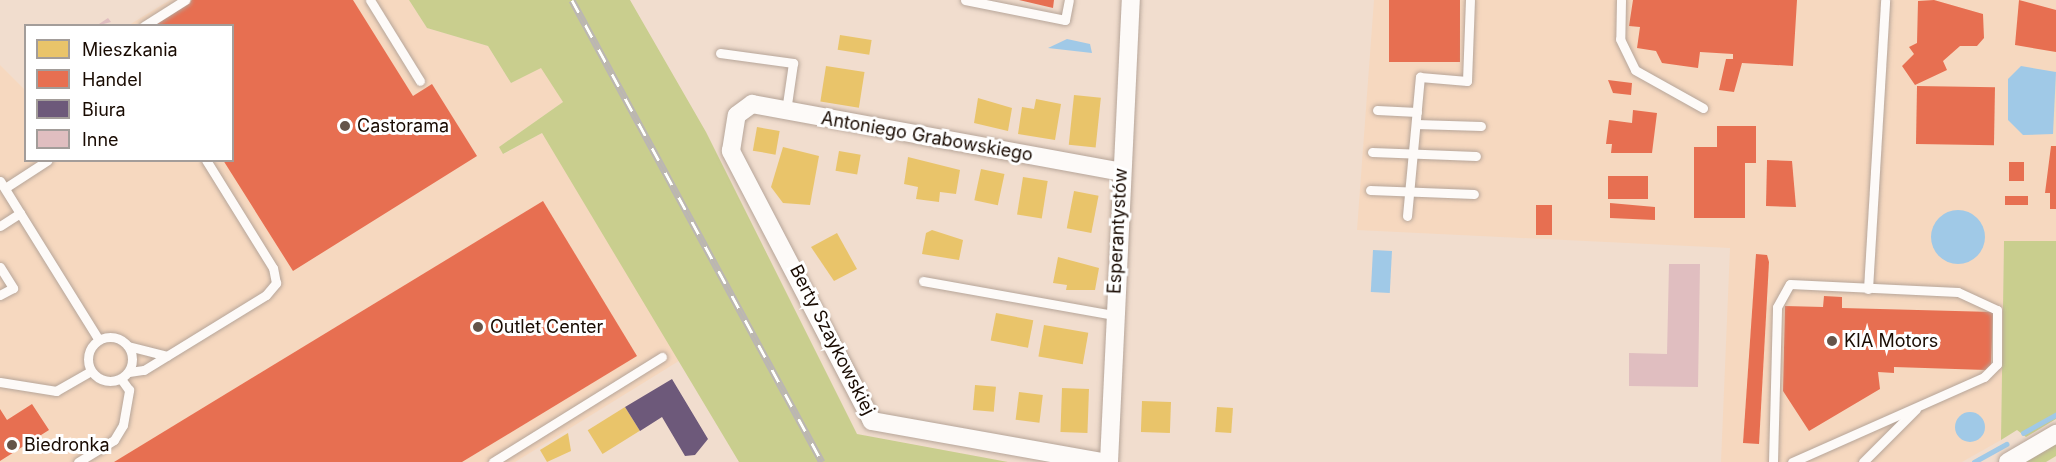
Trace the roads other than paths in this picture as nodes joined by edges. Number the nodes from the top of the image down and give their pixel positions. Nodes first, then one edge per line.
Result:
1 (185, 0) edge
2 (370, 0) edge
3 (965, 0) edge
4 (1069, 0) edge
5 (1131, 0) edge
6 (1470, 0) edge
7 (1621, 0) edge
8 (1885, 0) edge
9 (147, 24) edge
10 (720, 53) dead end
11 (420, 81) dead end
12 (1703, 108) dead end
13 (1377, 110) dead end
14 (786, 111) junction
15 (1417, 112) junction
16 (737, 115) joint
17 (1416, 124) junction
18 (1481, 126) dead end
19 (1372, 152) dead end
20 (1413, 153) junction
21 (1476, 156) dead end
22 (44, 162) edge
23 (207, 162) edge
24 (1121, 172) junction
25 (2, 184) edge
26 (1370, 190) dead end
27 (1409, 191) junction
28 (1474, 194) dead end
29 (20, 213) junction
30 (1407, 216) dead end
31 (0, 226) edge
32 (0, 267) edge
33 (923, 281) dead end
34 (1868, 289) junction
35 (0, 295) edge
36 (1114, 315) junction
37 (99, 340) junction
38 (128, 346) junction
39 (167, 356) junction
40 (662, 357) dead end
41 (91, 370) junction
42 (125, 375) junction
43 (0, 382) edge
44 (1919, 405) junction
45 (2056, 435) edge
46 (78, 462) edge
47 (493, 462) edge
48 (1102, 462) edge
49 (1109, 462) edge
50 (1773, 462) edge
51 (1792, 462) edge
52 (1863, 462) edge
53 (2008, 462) edge

1 - 9 lane
2 - 11 lane
3 - 4 lane
5 - 24 street, Esperantystów
6 - 15 lane
7 - 12 lane
8 - 34 lane
10 - 14 lane
13 - 15 lane
14 - 16 street, Antoniego Grabowskiego
14 - 24 street, Antoniego Grabowskiego
15 - 17 lane
16 - 48 street, Berty Szaykowskiej
17 - 18 lane
17 - 20 lane
19 - 20 lane
20 - 21 lane
20 - 27 lane
22 - 25 lane
23 - 39 lane
24 - 36 street, Esperantystów
25 - 29 lane
26 - 27 lane
27 - 28 lane
27 - 30 lane
29 - 31 lane
29 - 37 lane
32 - 35 lane
33 - 36 lane
34 - 44 lane
34 - 50 lane
36 - 49 street, Esperantystów
37 - 38 lane
37 - 41 lane
38 - 39 lane
38 - 42 lane
39 - 42 lane
40 - 47 lane
41 - 42 lane
41 - 43 lane
42 - 46 lane
44 - 51 lane
44 - 52 lane
45 - 53 street

